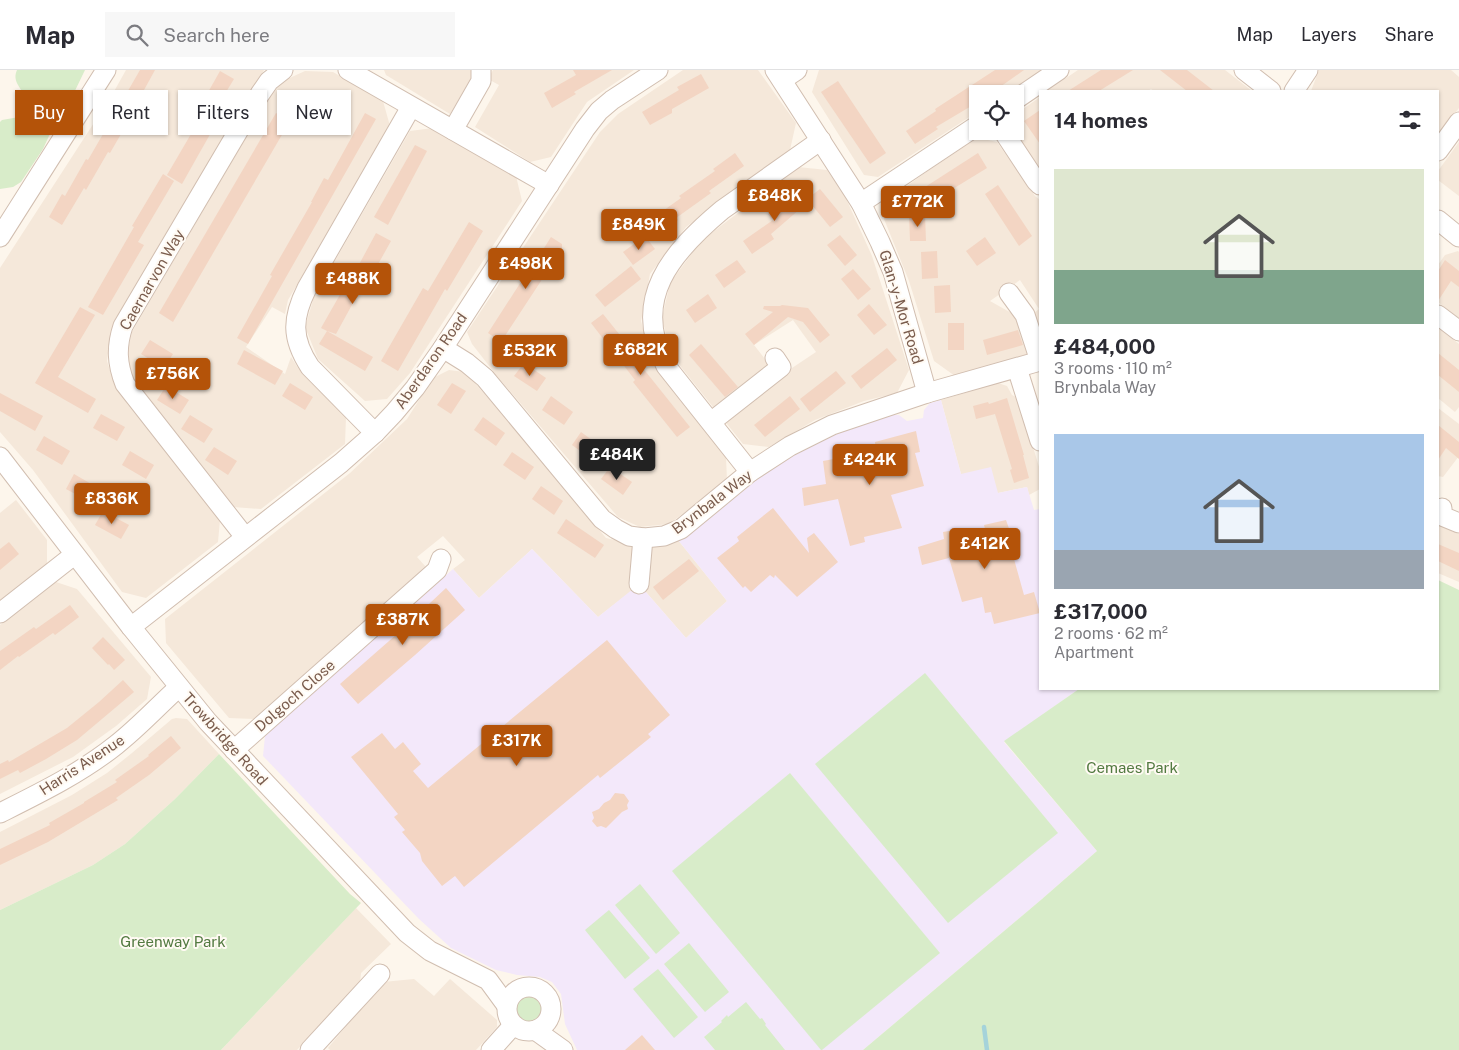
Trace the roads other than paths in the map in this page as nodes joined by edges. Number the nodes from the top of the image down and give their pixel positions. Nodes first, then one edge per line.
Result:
1 (106, 70) edge
2 (283, 70) edge
3 (348, 70) edge
4 (481, 70) edge
5 (658, 70) edge
6 (1060, 70) edge
7 (1244, 70) edge
8 (1308, 70) edge
9 (785, 73) edge
10 (1269, 90) edge
11 (1295, 90) edge
12 (1024, 94) edge
13 (411, 107) junction
14 (1459, 122) edge
15 (453, 130) junction
16 (969, 131) edge
17 (821, 140) junction
18 (1010, 140) edge
19 (1439, 150) edge
20 (1039, 184) edge
21 (548, 185) junction
22 (861, 203) junction
23 (0, 237) edge
24 (1009, 293) dead end
25 (1439, 316) edge
26 (1459, 331) edge
27 (443, 348) junction
28 (775, 358) dead end
29 (1039, 358) edge
30 (1039, 361) edge
31 (1017, 368) junction
32 (927, 393) junction
33 (711, 422) junction
34 (375, 433) junction
35 (1039, 438) edge
36 (0, 457) edge
37 (750, 472) junction
38 (1442, 508) dead end
39 (1459, 523) edge
40 (245, 537) junction
41 (643, 538) junction
42 (74, 554) junction
43 (441, 559) dead end
44 (639, 584) dead end
45 (0, 613) edge
46 (130, 627) junction
47 (178, 687) junction
48 (234, 750) junction
49 (0, 814) edge
50 (380, 974) dead end
51 (488, 980) junction
52 (523, 988) junction
53 (507, 1006) junction
54 (549, 1016) junction
55 (515, 1026) junction
56 (534, 1030) junction
57 (562, 1049) edge
58 (311, 1050) edge
59 (491, 1050) edge

1 - 23 street
2 - 40 street, Caernarvon Way
3 - 13 street
4 - 15 street
5 - 21 street, Aberdaron Road
6 - 12 street
7 - 10 street
8 - 11 street
9 - 17 street, Glan-y-Mor Road
13 - 15 street
13 - 34 street
14 - 19 street
15 - 21 street
16 - 22 street
17 - 22 street, Glan-y-Mor Road
17 - 33 street
18 - 20 street
21 - 27 street, Aberdaron Road
22 - 32 street, Glan-y-Mor Road
24 - 29 street
25 - 26 street
27 - 34 street, Aberdaron Road
27 - 41 street, Brynbala Way
28 - 33 street
30 - 31 street, Brynbala Way
31 - 32 street, Brynbala Way
31 - 35 street
32 - 37 street, Brynbala Way
33 - 37 street
34 - 40 street, Aberdaron Road
36 - 42 street, Trowbridge Road
37 - 41 street, Brynbala Way
38 - 39 street
40 - 46 street, Aberdaron Road
41 - 44 street
42 - 45 street
42 - 46 street, Trowbridge Road
43 - 48 street, Dolgoch Close
46 - 47 street, Trowbridge Road
47 - 48 street, Trowbridge Road
47 - 49 street, Harris Avenue
48 - 51 street, Trowbridge Road
50 - 58 street
51 - 52 street, Trowbridge Road
51 - 53 street, Trowbridge Road
52 - 53 street
52 - 54 street, Trowbridge Road
53 - 55 street, Trowbridge Road
54 - 56 street
54 - 57 street, Trowbridge Road
55 - 56 street, Trowbridge Road
55 - 59 street
56 - 57 street, Trowbridge Road

